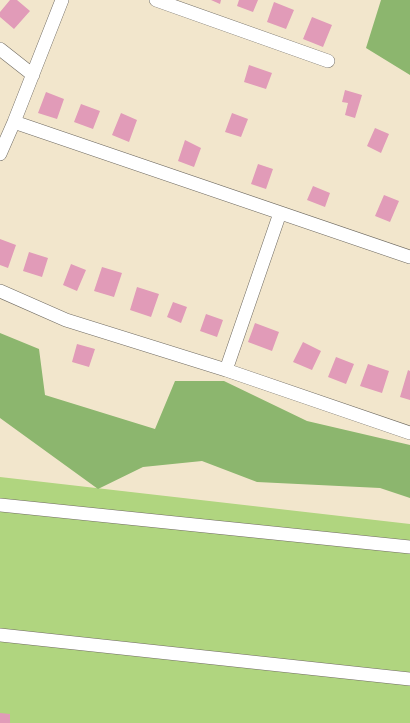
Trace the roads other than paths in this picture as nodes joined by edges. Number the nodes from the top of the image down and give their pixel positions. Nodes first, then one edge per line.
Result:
1 (62, 0) edge
2 (156, 0) edge
3 (0, 49) edge
4 (328, 61) dead end
5 (34, 75) junction
6 (14, 122) junction
7 (0, 154) edge
8 (280, 213) junction
9 (410, 257) edge
10 (0, 291) edge
11 (226, 370) junction
12 (410, 433) edge
13 (0, 505) edge
14 (410, 547) edge
15 (0, 635) edge
16 (410, 679) edge

1 - 5 lane
2 - 4 lane
3 - 5 lane
5 - 6 lane
6 - 7 lane
6 - 8 lane
8 - 9 lane
8 - 11 lane
10 - 11 lane
11 - 12 lane
13 - 14 lane
15 - 16 lane

